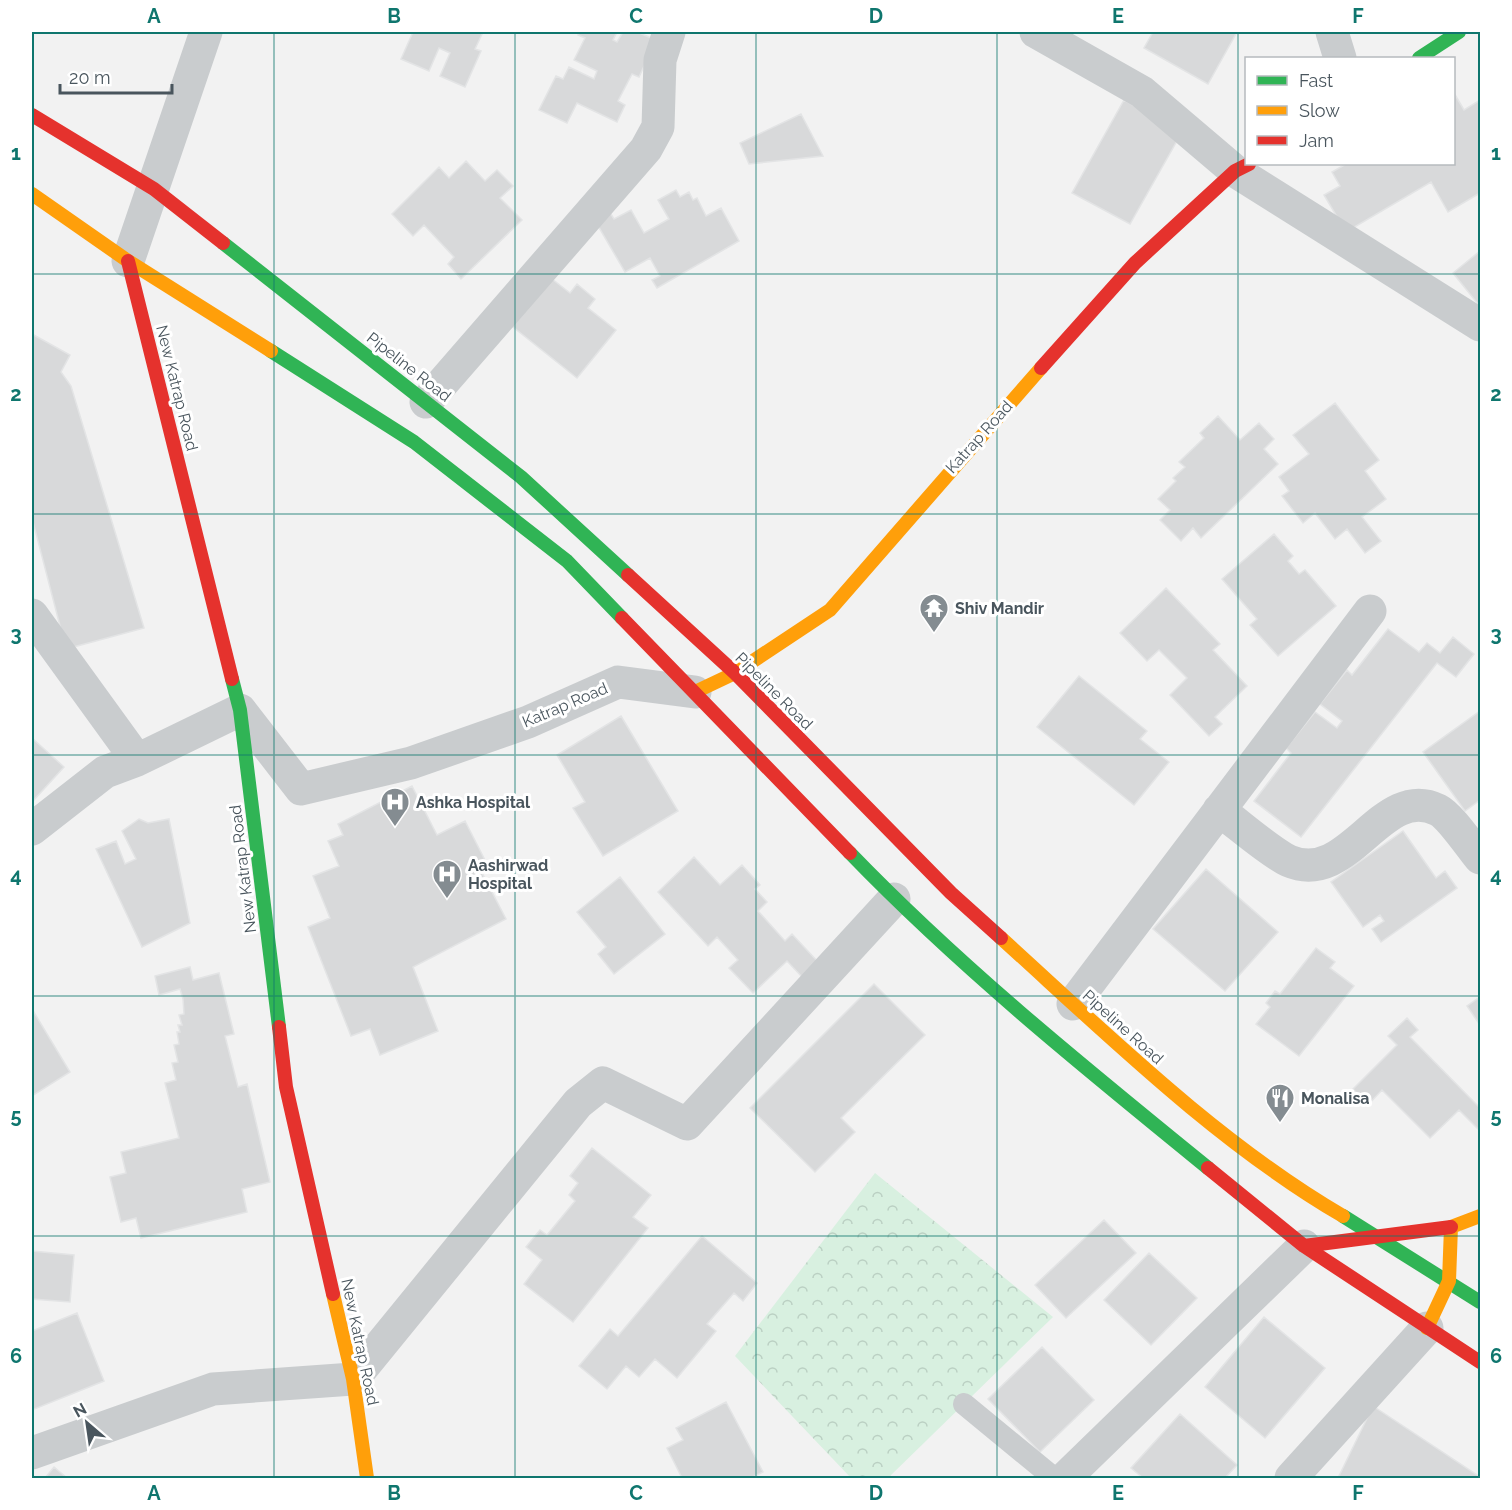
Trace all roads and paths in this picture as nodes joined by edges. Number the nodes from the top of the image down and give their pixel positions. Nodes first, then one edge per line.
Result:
1 (206, 32) edge
2 (669, 32) edge
3 (1036, 32) edge
4 (1332, 32) edge
5 (1459, 32) edge
6 (1340, 57) edge
7 (1421, 57) edge
8 (32, 115) edge
9 (1242, 167) edge
10 (154, 189) junction
11 (32, 194) edge
12 (128, 261) junction
13 (1480, 325) edge
14 (426, 402) junction
15 (1370, 611) dead end
16 (32, 615) edge
17 (735, 674) junction
18 (695, 692) junction
19 (240, 710) junction
20 (136, 760) junction
21 (1219, 810) junction
22 (32, 829) edge
23 (1480, 858) edge
24 (894, 899) junction
25 (1073, 1004) junction
26 (1480, 1216) edge
27 (1451, 1227) junction
28 (1381, 1238) junction
29 (1304, 1246) junction
30 (1449, 1281) junction
31 (1480, 1302) edge
32 (1427, 1328) junction
33 (1480, 1362) edge
34 (353, 1378) junction
35 (964, 1404) dead end
36 (32, 1453) edge
37 (367, 1479) edge
38 (1054, 1479) edge
39 (1065, 1479) edge
40 (1291, 1479) edge

1 - 10 street
2 - 14 street
3 - 9 street
4 - 6 street
5 - 7 main road
8 - 10 main road, Pipeline Road
9 - 13 street
9 - 17 main road, Katrap Road
10 - 12 street
10 - 14 main road, Pipeline Road
11 - 12 main road
12 - 18 main road
12 - 19 main road, New Katrap Road
14 - 17 main road, Pipeline Road
15 - 21 street
16 - 20 street
17 - 18 main road, Katrap Road
17 - 25 main road, Pipeline Road
18 - 19 street, Katrap Road
18 - 24 main road
19 - 20 street
19 - 34 main road, New Katrap Road
20 - 22 street
21 - 23 street
21 - 25 street
24 - 29 main road
24 - 34 street
25 - 28 main road, Pipeline Road
26 - 27 main road
27 - 28 main road
27 - 30 main road
28 - 29 main road
28 - 30 main road, Pipeline Road
29 - 32 main road
29 - 39 street
30 - 31 main road, Pipeline Road
30 - 32 main road
32 - 33 main road
32 - 40 street
34 - 36 street
34 - 37 main road, New Katrap Road
35 - 38 lane

